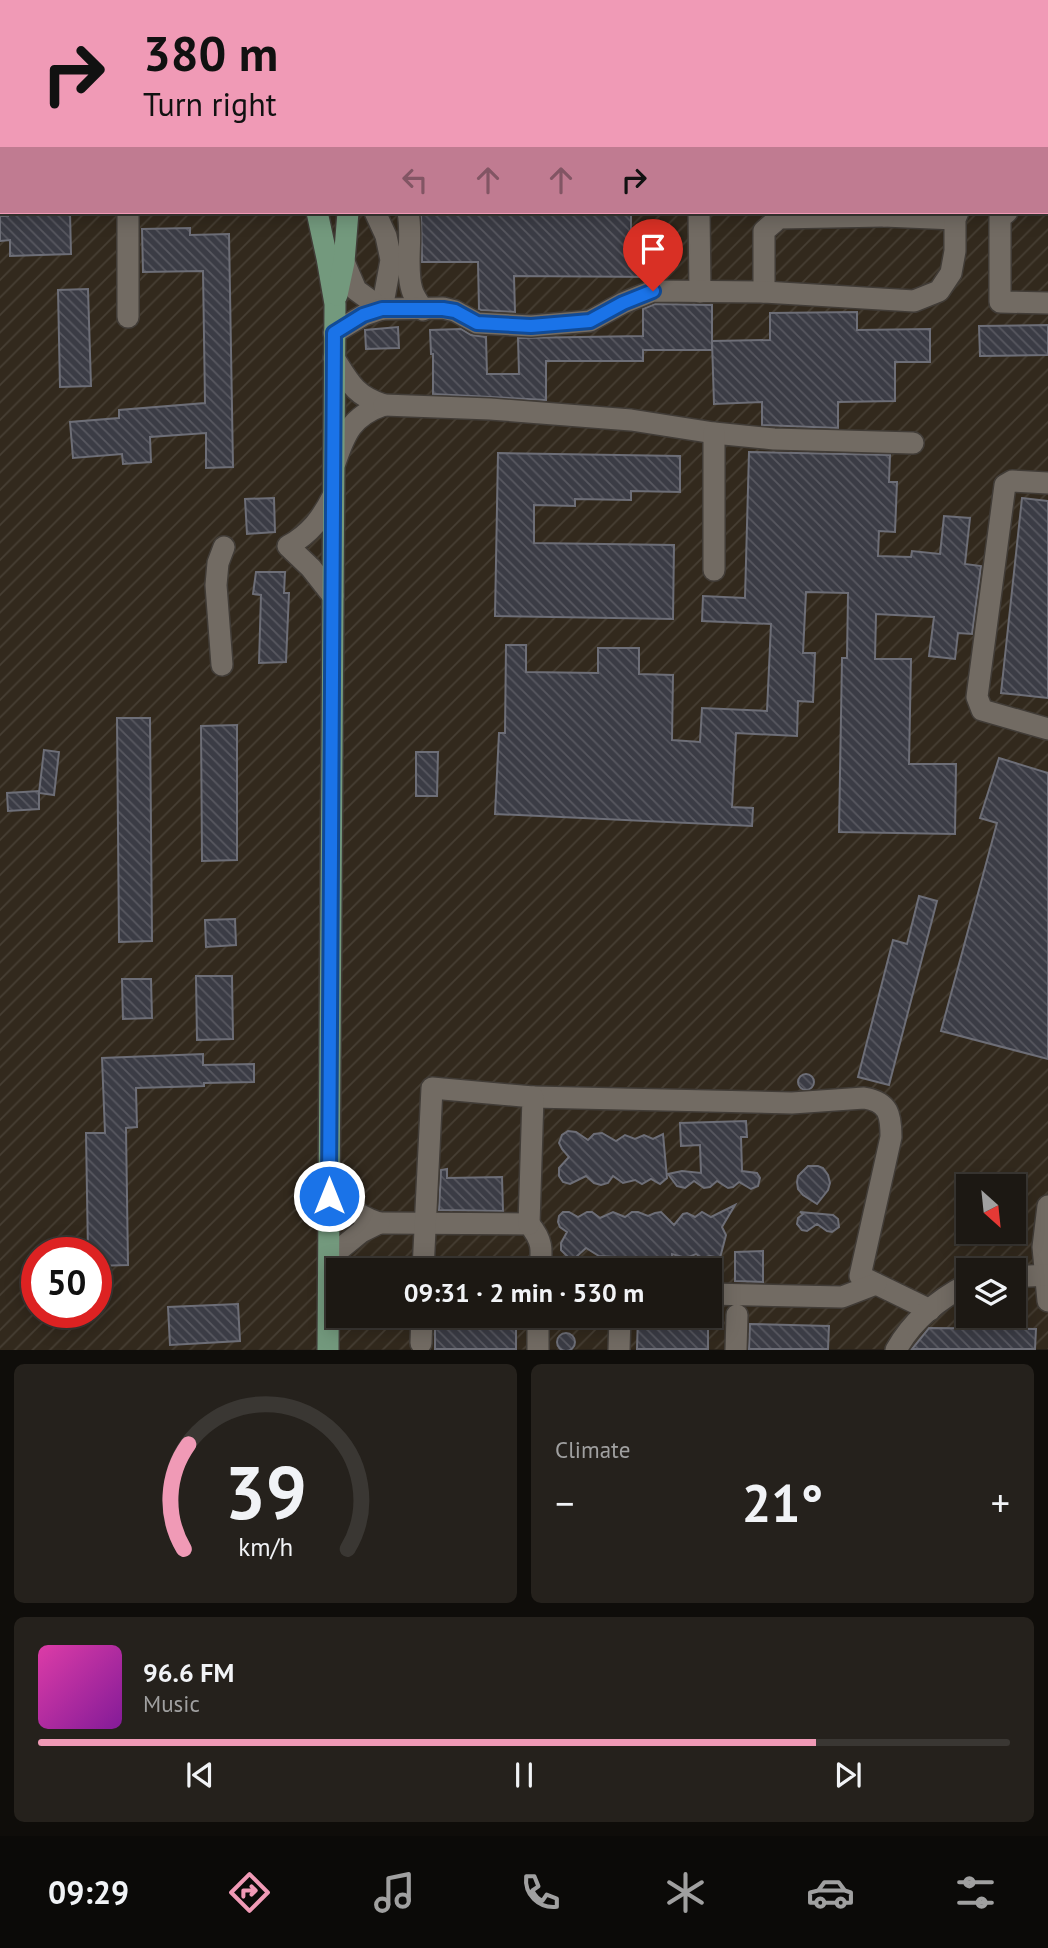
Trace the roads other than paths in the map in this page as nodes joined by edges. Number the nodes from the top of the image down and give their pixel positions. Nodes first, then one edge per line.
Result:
1 (128, 214) edge
2 (317, 214) edge
3 (348, 214) edge
4 (376, 214) edge
5 (408, 214) edge
6 (699, 214) edge
7 (884, 214) edge
8 (1005, 214) edge
9 (957, 215) edge
10 (344, 262) junction
11 (700, 292) junction
12 (764, 292) junction
13 (1048, 303) edge
14 (335, 304) junction
15 (382, 309) junction
16 (423, 310) junction
17 (128, 317) dead end
18 (334, 333) junction
19 (334, 358) junction
20 (384, 405) junction
21 (714, 433) junction
22 (913, 443) dead end
23 (334, 469) junction
24 (1048, 483) edge
25 (334, 496) junction
26 (224, 547) dead end
27 (714, 570) dead end
28 (333, 596) junction
29 (222, 665) dead end
30 (1048, 729) edge
31 (533, 1097) junction
32 (329, 1172) junction
33 (1048, 1206) edge
34 (379, 1223) junction
35 (424, 1223) junction
36 (528, 1224) junction
37 (329, 1258) edge
38 (335, 1258) edge
39 (423, 1258) edge
40 (541, 1258) edge
41 (1046, 1275) edge
42 (1026, 1276) edge
43 (876, 1284) junction
44 (956, 1290) edge
45 (722, 1294) edge
46 (1048, 1301) edge
47 (930, 1310) junction
48 (737, 1315) dead end
49 (328, 1328) edge
50 (422, 1328) edge
51 (538, 1328) edge
52 (620, 1328) edge
53 (421, 1343) dead end
54 (328, 1349) edge
55 (538, 1349) edge
56 (619, 1349) edge
57 (736, 1349) edge
58 (896, 1349) edge

1 - 17 street
2 - 14 main road
3 - 10 main road
4 - 15 street
5 - 16 street
6 - 11 street
7 - 9 street
7 - 12 street
8 - 13 street
9 - 12 street
10 - 14 main road
10 - 15 street
11 - 12 street
11 - 16 street
14 - 18 main road
15 - 16 street
15 - 18 street
18 - 19 main road
19 - 20 street
19 - 23 main road
20 - 21 street
20 - 23 street
21 - 22 street
21 - 27 street
23 - 25 main road
24 - 30 street
25 - 28 main road
25 - 28 street
26 - 29 street
28 - 32 main road
31 - 35 street
31 - 36 street
31 - 43 street
32 - 34 street
32 - 37 main road
33 - 41 street
34 - 35 street
34 - 38 street
35 - 36 street
35 - 39 street
36 - 40 street
41 - 42 street
41 - 46 street
43 - 45 street
43 - 47 street
44 - 47 street
47 - 58 street
48 - 57 street
49 - 54 main road
50 - 53 street
51 - 55 street
52 - 56 street

